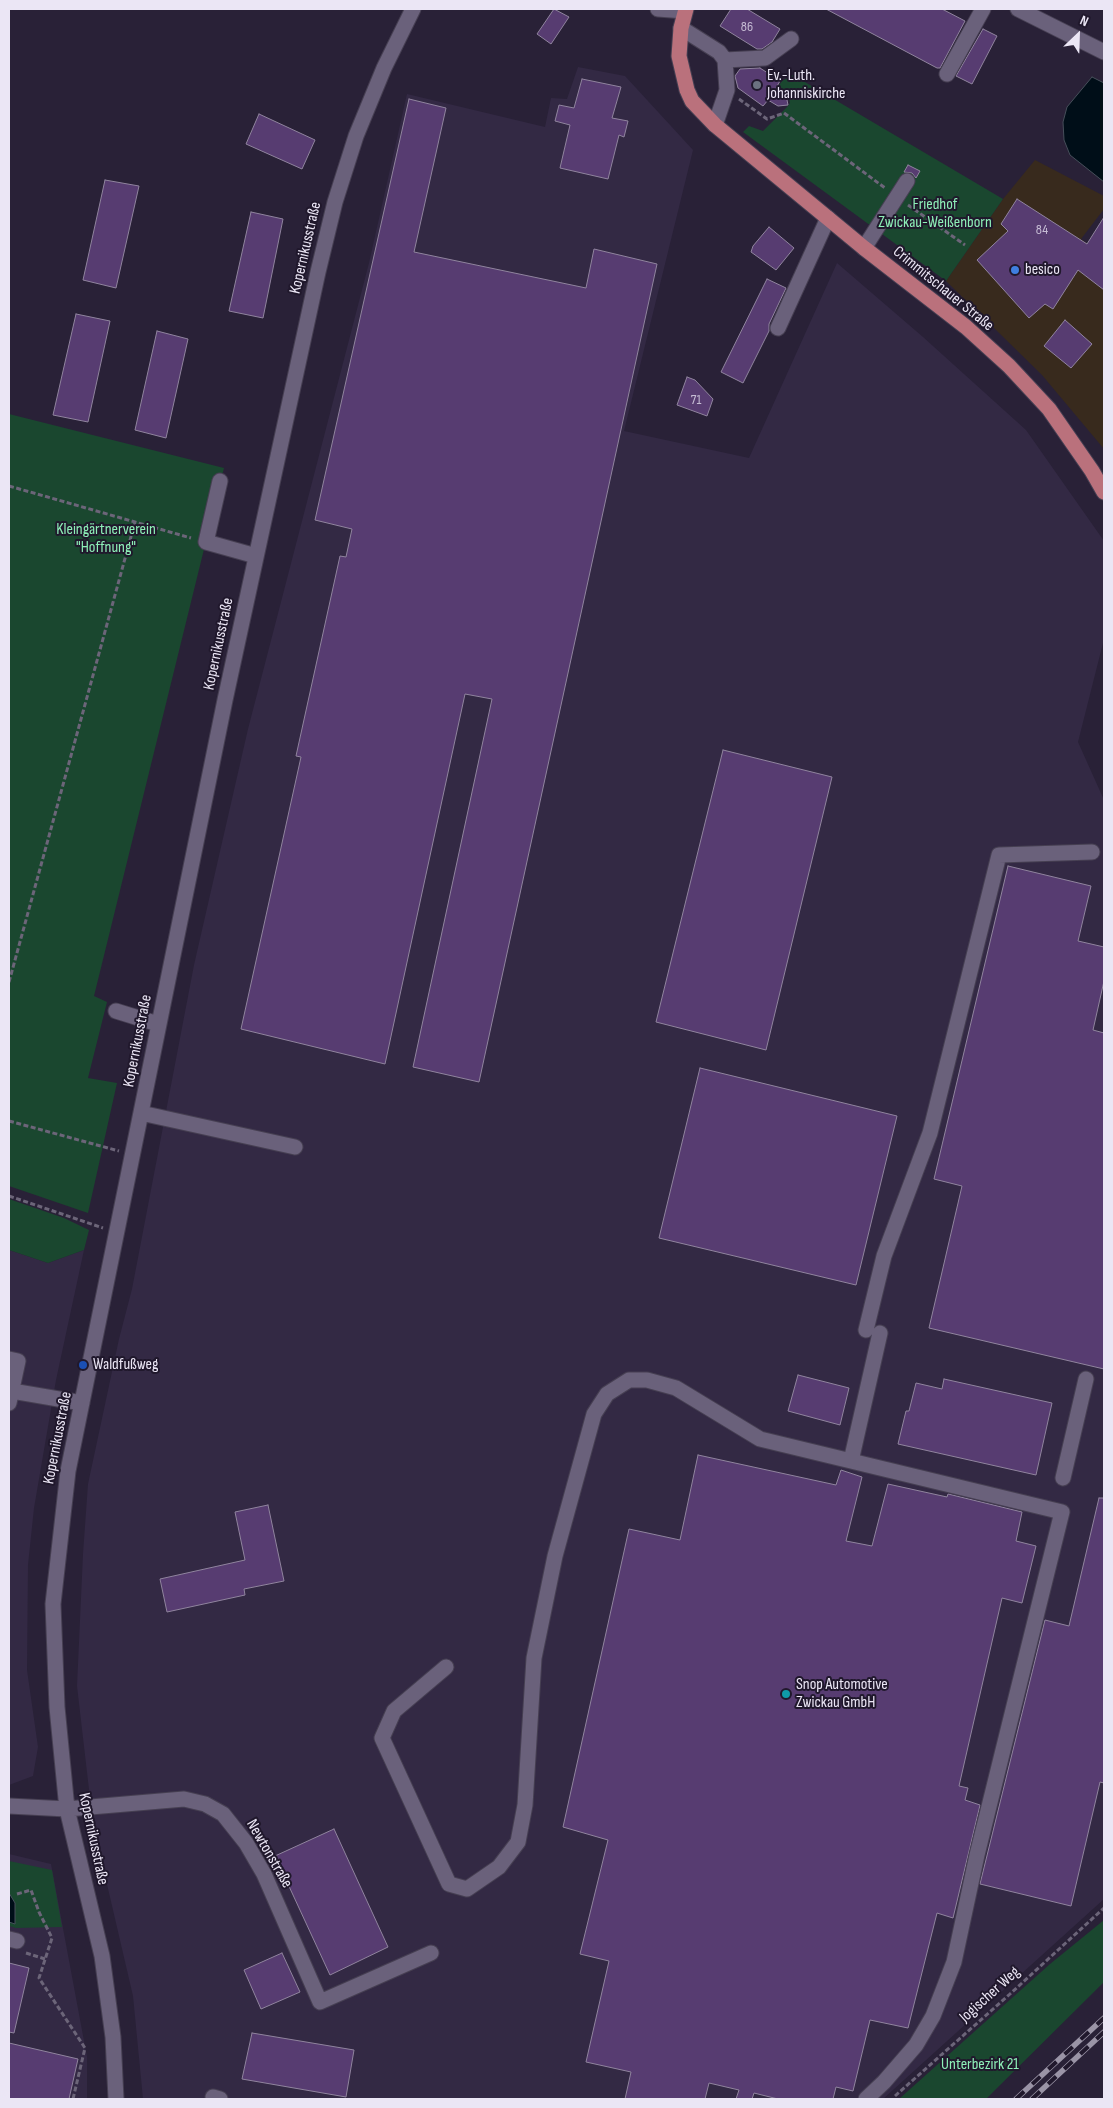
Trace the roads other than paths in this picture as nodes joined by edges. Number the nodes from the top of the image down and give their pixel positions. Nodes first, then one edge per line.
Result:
1 (413, 9) edge
2 (658, 9) edge
3 (983, 9) edge
4 (1018, 9) edge
5 (686, 10) edge
6 (681, 28) junction
7 (791, 39) dead end
8 (1104, 52) edge
9 (725, 60) junction
10 (947, 74) dead end
11 (715, 125) junction
12 (906, 181) dead end
13 (828, 218) junction
14 (864, 248) junction
15 (778, 328) dead end
16 (220, 481) dead end
17 (1104, 492) edge
18 (256, 556) junction
19 (1092, 852) dead end
20 (116, 1011) dead end
21 (158, 1024) junction
22 (141, 1113) junction
23 (295, 1147) dead end
24 (9, 1359) edge
25 (1086, 1379) dead end
26 (10, 1397) edge
27 (82, 1403) junction
28 (851, 1461) junction
29 (1063, 1478) dead end
30 (446, 1667) dead end
31 (9, 1806) edge
32 (67, 1809) junction
33 (431, 1953) dead end
34 (116, 2099) edge
35 (866, 2099) edge

1 - 18 street, Kopernikusstraße
2 - 5 street
3 - 10 street
4 - 8 street
5 - 6 main road, Crimmitschauer Straße
6 - 9 street
6 - 11 main road, Crimmitschauer Straße
7 - 9 street
9 - 11 street
11 - 13 main road, Crimmitschauer Straße
12 - 14 street
13 - 14 main road, Crimmitschauer Straße
13 - 15 street
14 - 17 main road, Crimmitschauer Straße
16 - 18 street
18 - 21 street, Kopernikusstraße
19 - 28 street
20 - 21 street
21 - 22 street, Kopernikusstraße
22 - 23 street
22 - 27 street, Kopernikusstraße
24 - 26 street
25 - 29 street
26 - 27 street
27 - 32 street, Kopernikusstraße
28 - 30 street
28 - 35 street
31 - 32 street, Newtonstraße
32 - 33 street, Newtonstraße
32 - 34 street, Kopernikusstraße

